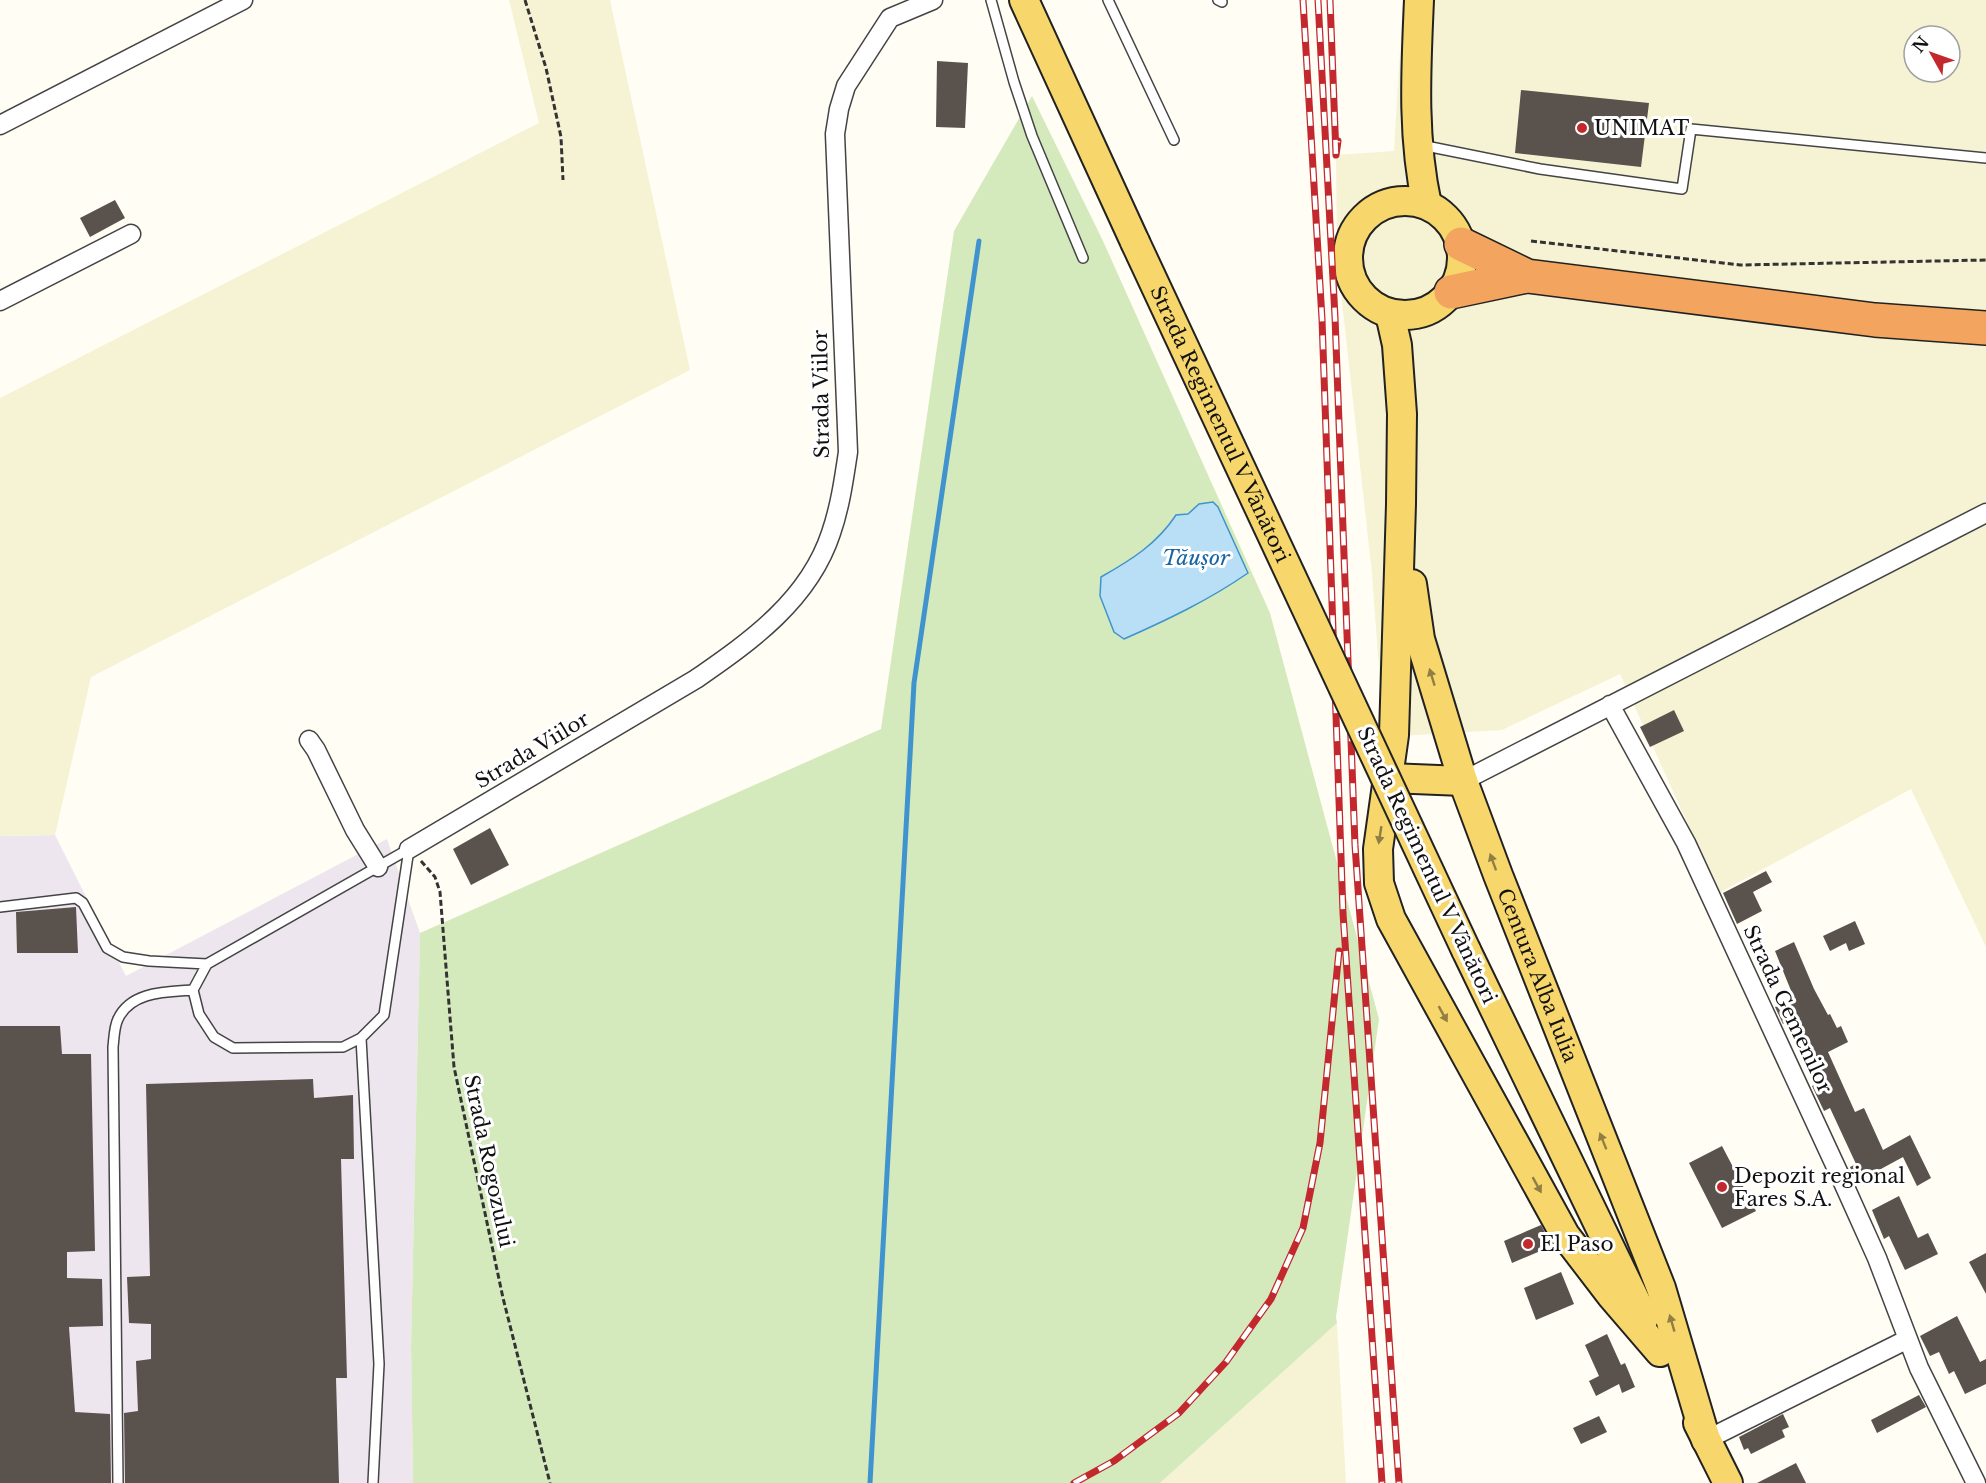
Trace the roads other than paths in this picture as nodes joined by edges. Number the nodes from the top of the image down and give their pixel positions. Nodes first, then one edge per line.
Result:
1 (243, 0) edge
2 (933, 0) edge
3 (991, 0) edge
4 (1024, 0) edge
5 (1108, 0) edge
6 (1419, 0) edge
7 (889, 9) edge
8 (1415, 99) junction
9 (0, 124) edge
10 (1174, 140) dead end
11 (1418, 144) junction
12 (1986, 158) edge
13 (1393, 201) junction
14 (1428, 205) junction
15 (131, 234) dead end
16 (1461, 244) junction
17 (1083, 258) dead end
18 (1527, 276) junction
19 (1451, 292) junction
20 (0, 301) edge
21 (1425, 312) junction
22 (1390, 314) junction
23 (1986, 328) edge
24 (1402, 414) junction
25 (1401, 504) junction
26 (1980, 516) edge
27 (1610, 705) junction
28 (309, 740) dead end
29 (1389, 778) junction
30 (1463, 781) junction
31 (409, 849) junction
32 (378, 867) junction
33 (0, 907) edge
34 (207, 964) junction
35 (192, 990) junction
36 (361, 1038) junction
37 (1908, 1339) junction
38 (1660, 1352) junction
39 (1706, 1440) junction
40 (118, 1483) edge
41 (373, 1483) edge
42 (1728, 1483) edge
43 (1976, 1483) edge

1 - 9 street
2 - 7 street, Strada Viilor
3 - 17 lane
4 - 38 main road, Strada Regimentul V Vânători, bridge
5 - 10 lane
6 - 8 main road
7 - 31 street, Strada Viilor
8 - 11 main road
8 - 13 main road
11 - 12 lane
11 - 14 main road
13 - 14 main road
13 - 22 main road
14 - 16 main road
15 - 20 street
16 - 18 highway
16 - 19 main road
18 - 19 highway
18 - 23 highway
19 - 21 main road
21 - 22 main road
21 - 24 main road, Centura Alba Iulia
22 - 24 main road, Centura Alba Iulia
24 - 25 main road, Centura Alba Iulia
25 - 29 main road, Centura Alba Iulia
30 -> 25 main road, Centura Alba Iulia
26 - 27 street
27 - 30 street
27 - 37 street, Strada Gemenilor
28 - 32 street
29 - 30 main road
29 -> 38 main road, Centura Alba Iulia
39 -> 30 main road, Centura Alba Iulia
31 - 32 lane
31 - 36 lane
32 - 34 lane
33 - 34 lane
34 - 35 lane
35 - 36 lane
35 - 40 lane
36 - 41 lane
37 - 39 street
37 - 43 street, Strada Gemenilor
38 - 39 main road, Strada Regimentul V Vânători
39 - 42 main road, Strada Regimentul V Vânători

